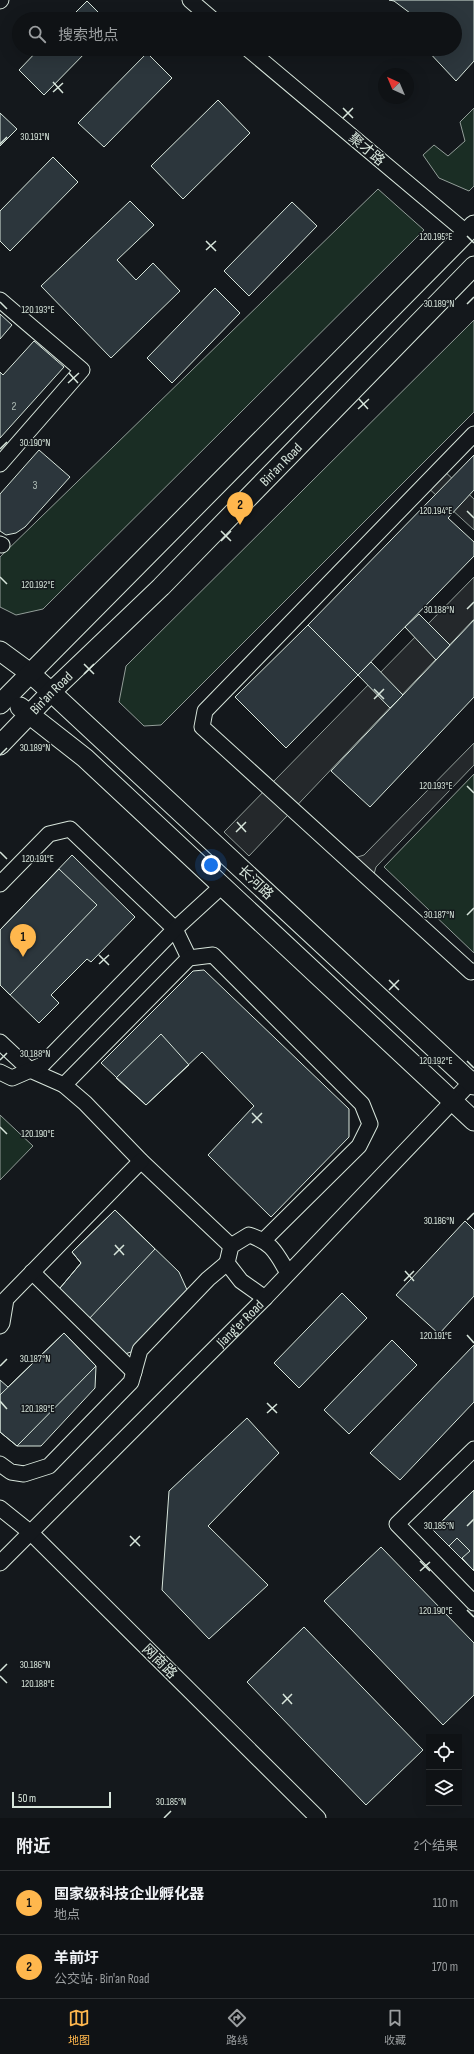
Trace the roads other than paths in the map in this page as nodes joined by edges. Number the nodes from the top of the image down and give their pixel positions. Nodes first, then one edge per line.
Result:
1 (190, 0) edge
2 (204, 12) edge
3 (257, 56) edge
4 (470, 229) edge
5 (474, 266) edge
6 (0, 300) edge
7 (474, 434) edge
8 (0, 464) edge
9 (0, 651) edge
10 (30, 673) junction
11 (51, 692) junction
12 (2, 697) edge
13 (29, 714) junction
14 (0, 745) edge
15 (0, 884) edge
16 (222, 886) junction
17 (175, 929) junction
18 (189, 958) junction
19 (474, 971) edge
20 (0, 1042) edge
21 (30, 1070) junction
22 (0, 1072) edge
23 (473, 1082) edge
24 (64, 1085) junction
25 (454, 1102) junction
26 (474, 1121) edge
27 (141, 1161) junction
28 (264, 1240) junction
29 (231, 1246) junction
30 (227, 1263) junction
31 (32, 1272) junction
32 (288, 1273) junction
33 (265, 1298) junction
34 (0, 1326) edge
35 (134, 1372) junction
36 (474, 1449) edge
37 (0, 1464) edge
38 (0, 1508) edge
39 (31, 1533) junction
40 (0, 1563) edge
41 (474, 1603) edge
42 (318, 1818) edge

1 - 2 street
3 - 4 street, 聚才路
4 - 10 main road, Bin'an Road
5 - 11 main road, Bin'an Road
6 - 8 street
7 - 19 street
9 - 10 main road, 长河路
10 - 11 main road, 长河路
10 - 12 main road, Bin'an Road
11 - 13 main road, Bin'an Road
11 - 23 main road, 长河路
12 - 13 main road, 长河路
13 - 14 main road, Bin'an Road
13 - 16 main road, 长河路
15 - 17 street
16 - 17 street
16 - 25 main road, 长河路
17 - 18 street
17 - 21 street
18 - 24 street
18 - 28 street
20 - 21 street
21 - 22 street
21 - 24 street
23 - 25 street, Jiang'er Road
24 - 27 street
25 - 26 main road, 长河路
25 - 32 street, Jiang'er Road
27 - 29 street
27 - 31 street
28 - 29 street
28 - 32 street
29 - 30 street
30 - 33 street
30 - 35 street
31 - 34 street
31 - 35 street
32 - 33 street, Jiang'er Road
33 - 39 street, Jiang'er Road
35 - 37 street
36 - 41 street
38 - 39 street, 网商路
39 - 40 street, Jiang'er Road
39 - 42 street, 网商路

